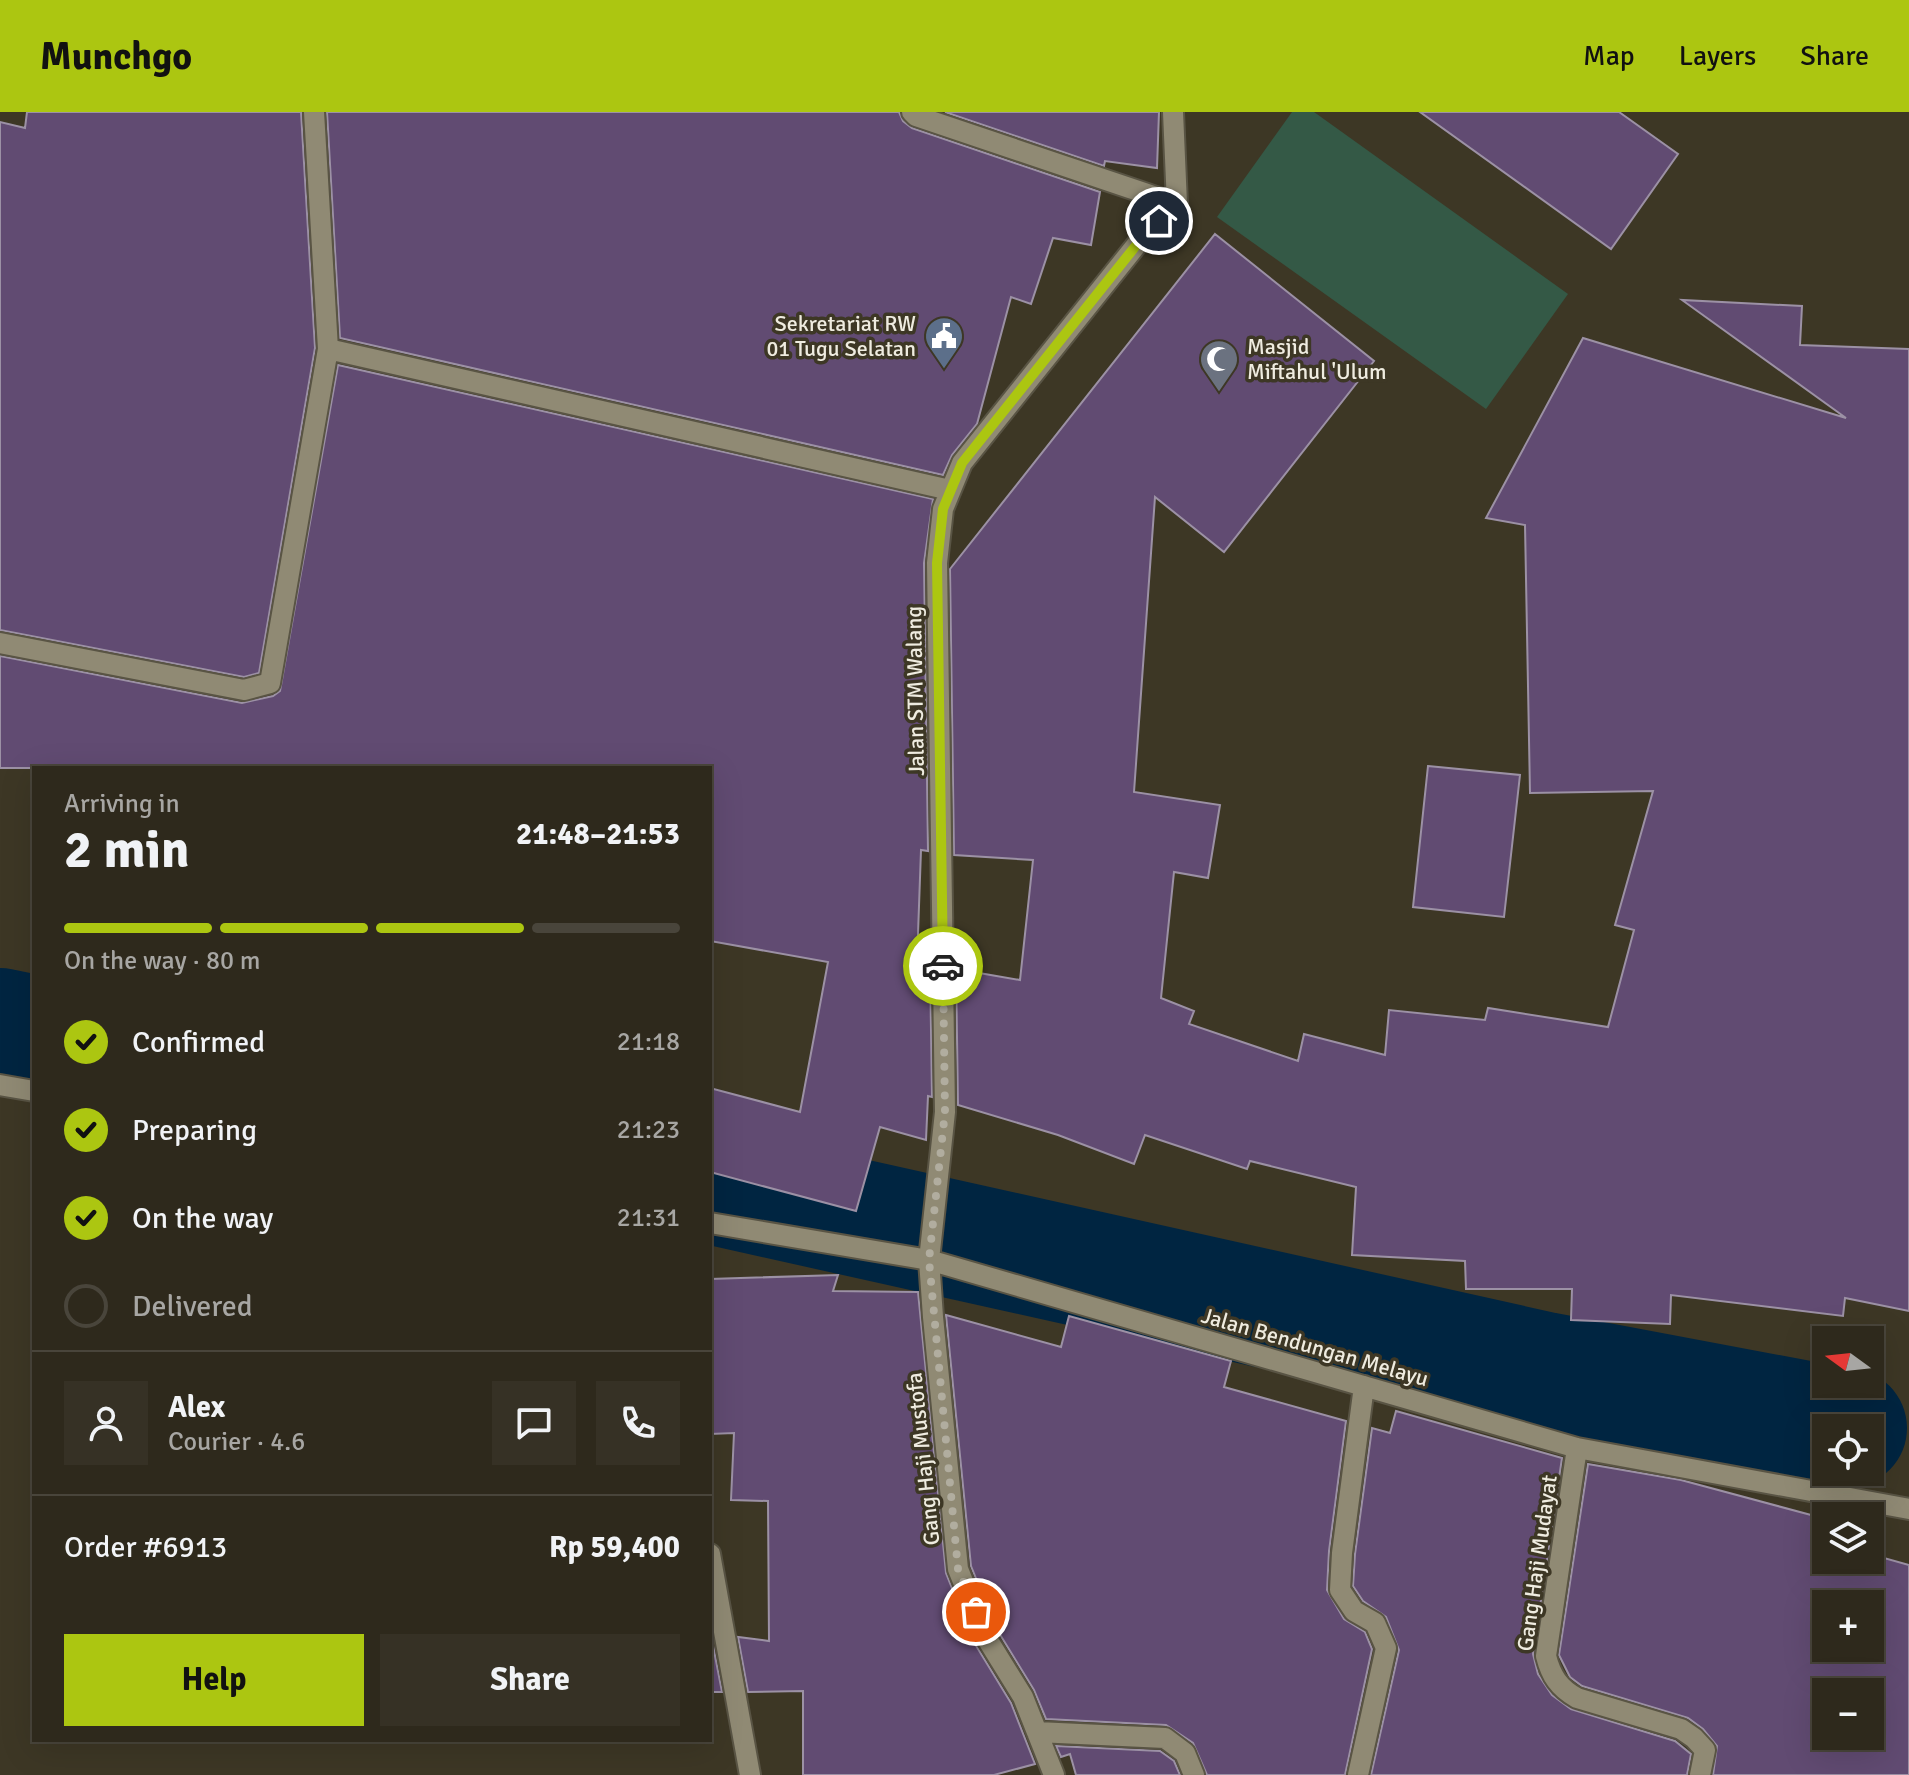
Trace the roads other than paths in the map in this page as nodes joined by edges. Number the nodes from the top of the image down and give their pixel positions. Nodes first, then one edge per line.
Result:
1 (314, 112) edge
2 (912, 112) edge
3 (1173, 112) edge
4 (1177, 204) junction
5 (328, 349) junction
6 (950, 490) junction
7 (0, 643) edge
8 (0, 1085) edge
9 (32, 1091) edge
10 (712, 1223) edge
11 (929, 1260) junction
12 (1364, 1386) junction
13 (1577, 1448) junction
14 (1909, 1509) edge
15 (712, 1565) edge
16 (1037, 1732) junction
17 (750, 1775) edge
18 (1054, 1775) edge
19 (1194, 1775) edge
20 (1358, 1775) edge
21 (1700, 1775) edge

1 - 5 street
2 - 4 street
3 - 4 street
4 - 6 street, Jalan STM Walang
5 - 6 street
5 - 7 street
6 - 11 street, Jalan STM Walang
8 - 9 street
10 - 11 street, Jalan Bendungan Melayu
11 - 12 street, Jalan Bendungan Melayu
11 - 16 street, Gang Haji Mustofa
12 - 13 street, Jalan Bendungan Melayu
12 - 20 street
13 - 14 street, Jalan Bendungan Melayu
13 - 21 street, Gang Haji Mudayat
15 - 17 street
16 - 18 street, Gang Haji Mustofa
16 - 19 street

